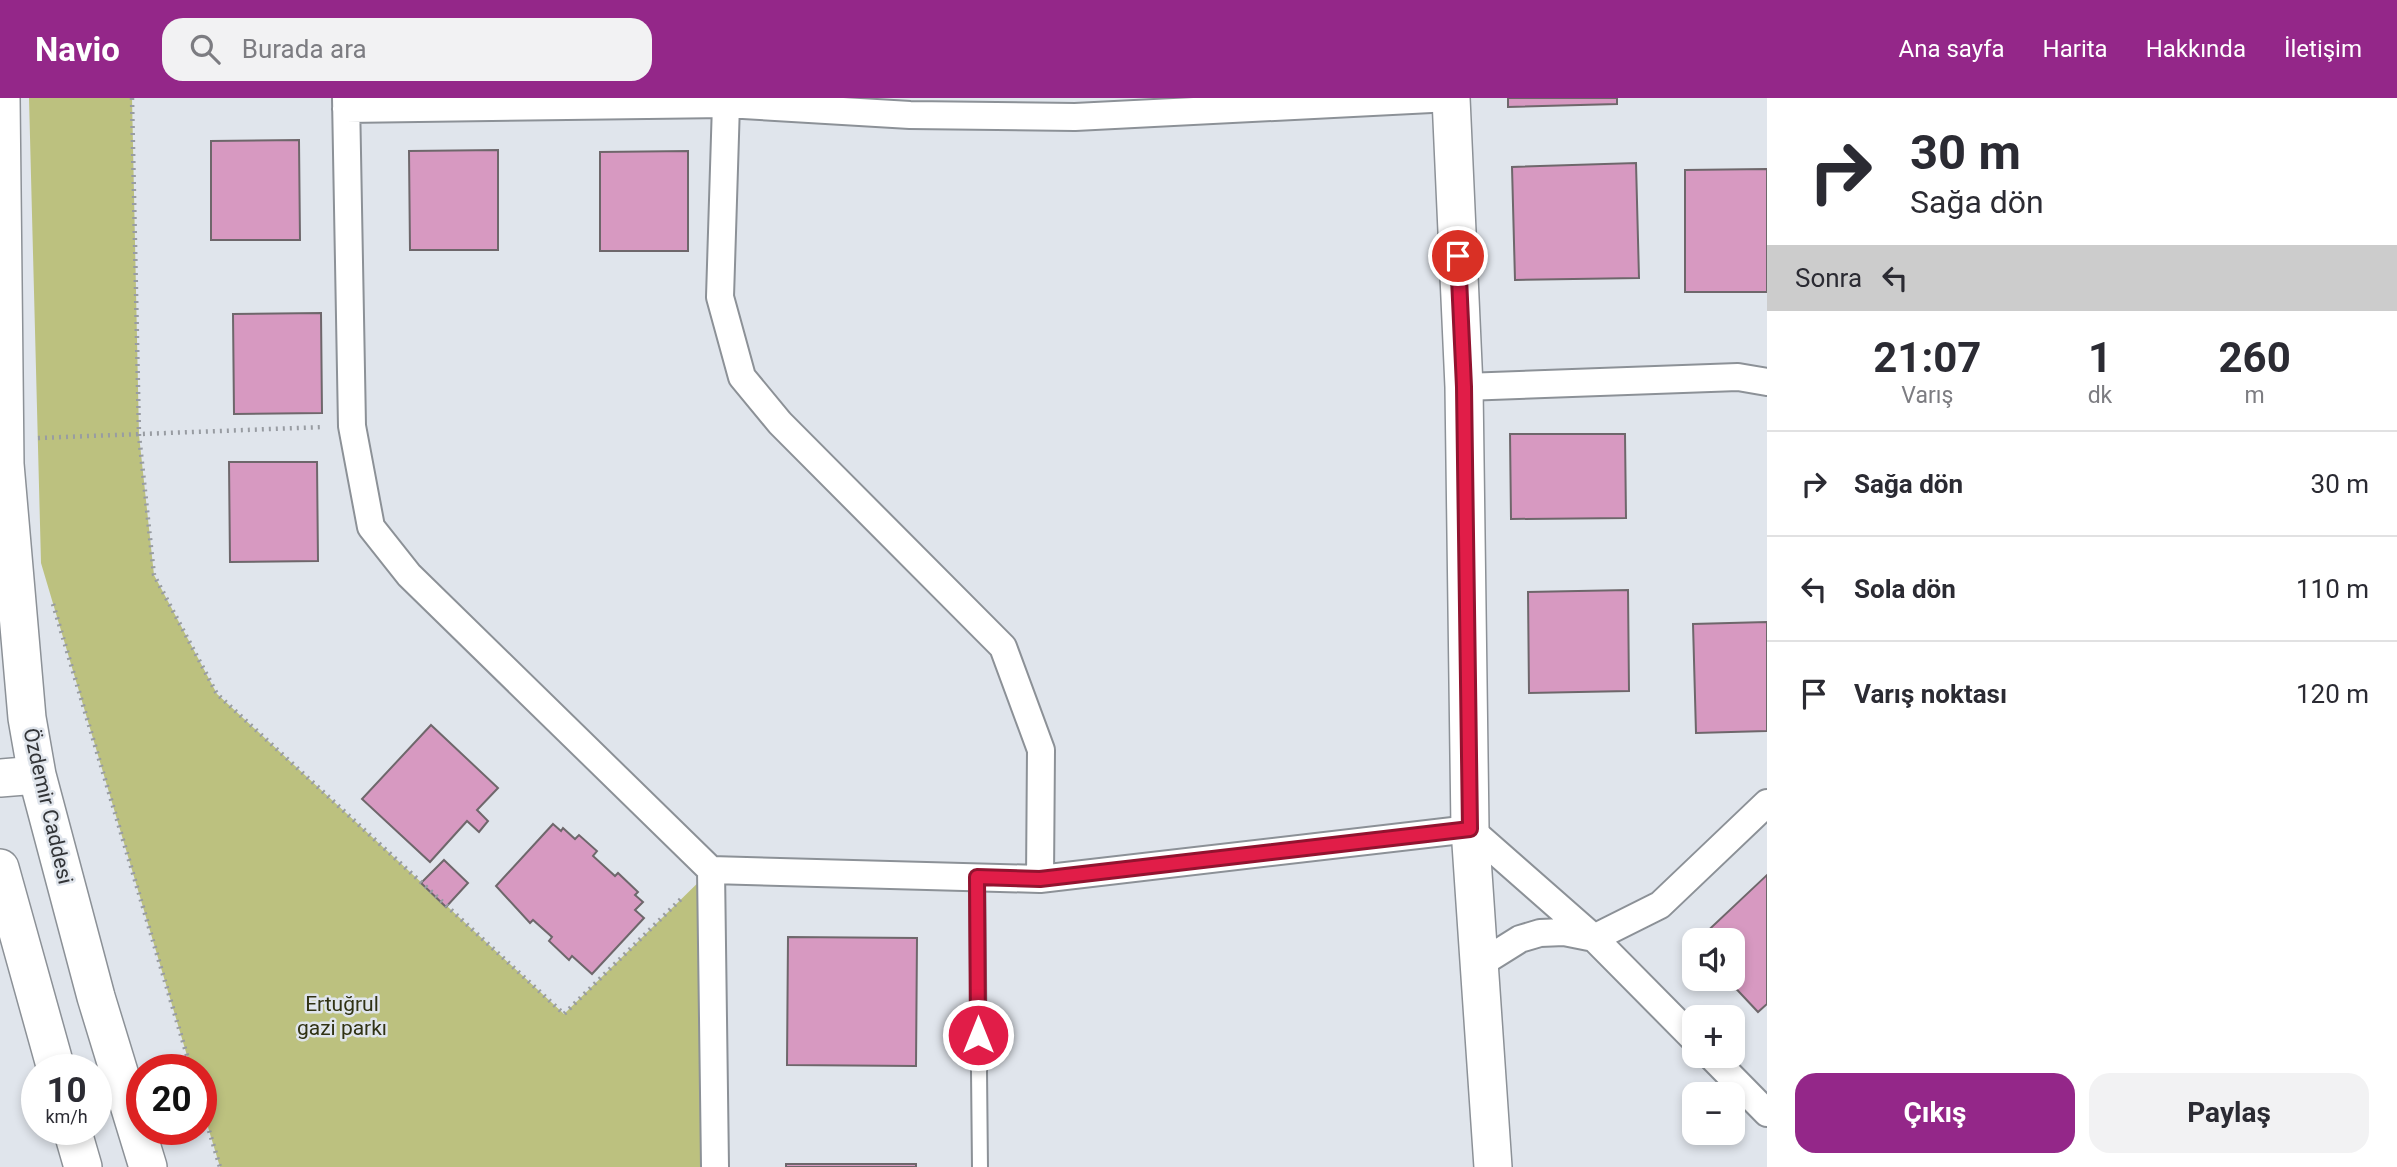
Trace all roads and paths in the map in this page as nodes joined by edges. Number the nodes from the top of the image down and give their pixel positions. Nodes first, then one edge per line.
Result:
1 (1, 98) edge
2 (132, 98) edge
3 (1451, 98) edge
4 (346, 104) edge
5 (726, 104) junction
6 (910, 107) edge
7 (1075, 107) edge
8 (1767, 382) edge
9 (1464, 387) junction
10 (37, 425) dead end
11 (352, 426) junction
12 (139, 435) junction
13 (38, 438) junction
14 (38, 452) dead end
15 (53, 603) dead end
16 (14, 718) edge
17 (37, 775) junction
18 (0, 778) edge
19 (1767, 803) edge
20 (1470, 829) junction
21 (0, 868) edge
22 (711, 870) junction
23 (977, 877) junction
24 (1040, 879) junction
25 (10, 925) edge
26 (1594, 938) junction
27 (1480, 964) junction
28 (1682, 1027) edge
29 (51, 1054) edge
30 (187, 1054) edge
31 (1723, 1068) edge
32 (1767, 1113) edge
33 (77, 1145) edge
34 (213, 1145) edge
35 (83, 1167) edge
36 (148, 1167) edge
37 (220, 1167) edge
38 (715, 1167) edge
39 (980, 1167) edge
40 (1493, 1167) edge

1 - 16 main road, Özdemir Caddesi
2 - 12 path
3 - 7 street
3 - 9 main road
4 - 5 street
4 - 11 street
5 - 6 street
5 - 24 street
6 - 7 street
8 - 9 street
9 - 20 main road
10 - 13 path
11 - 12 path
11 - 22 street
12 - 13 path
12 - 22 path
13 - 14 path
15 - 30 path
16 - 17 main road, Özdemir Caddesi
17 - 18 main road
17 - 36 main road, Özdemir Caddesi
19 - 26 street
20 - 24 street
20 - 26 street
20 - 27 main road
21 - 25 main road
22 - 23 street
22 - 38 street
23 - 24 street
23 - 39 lane
25 - 29 main road
26 - 27 street
26 - 28 street
27 - 40 main road
31 - 32 street
33 - 35 main road
34 - 37 path

